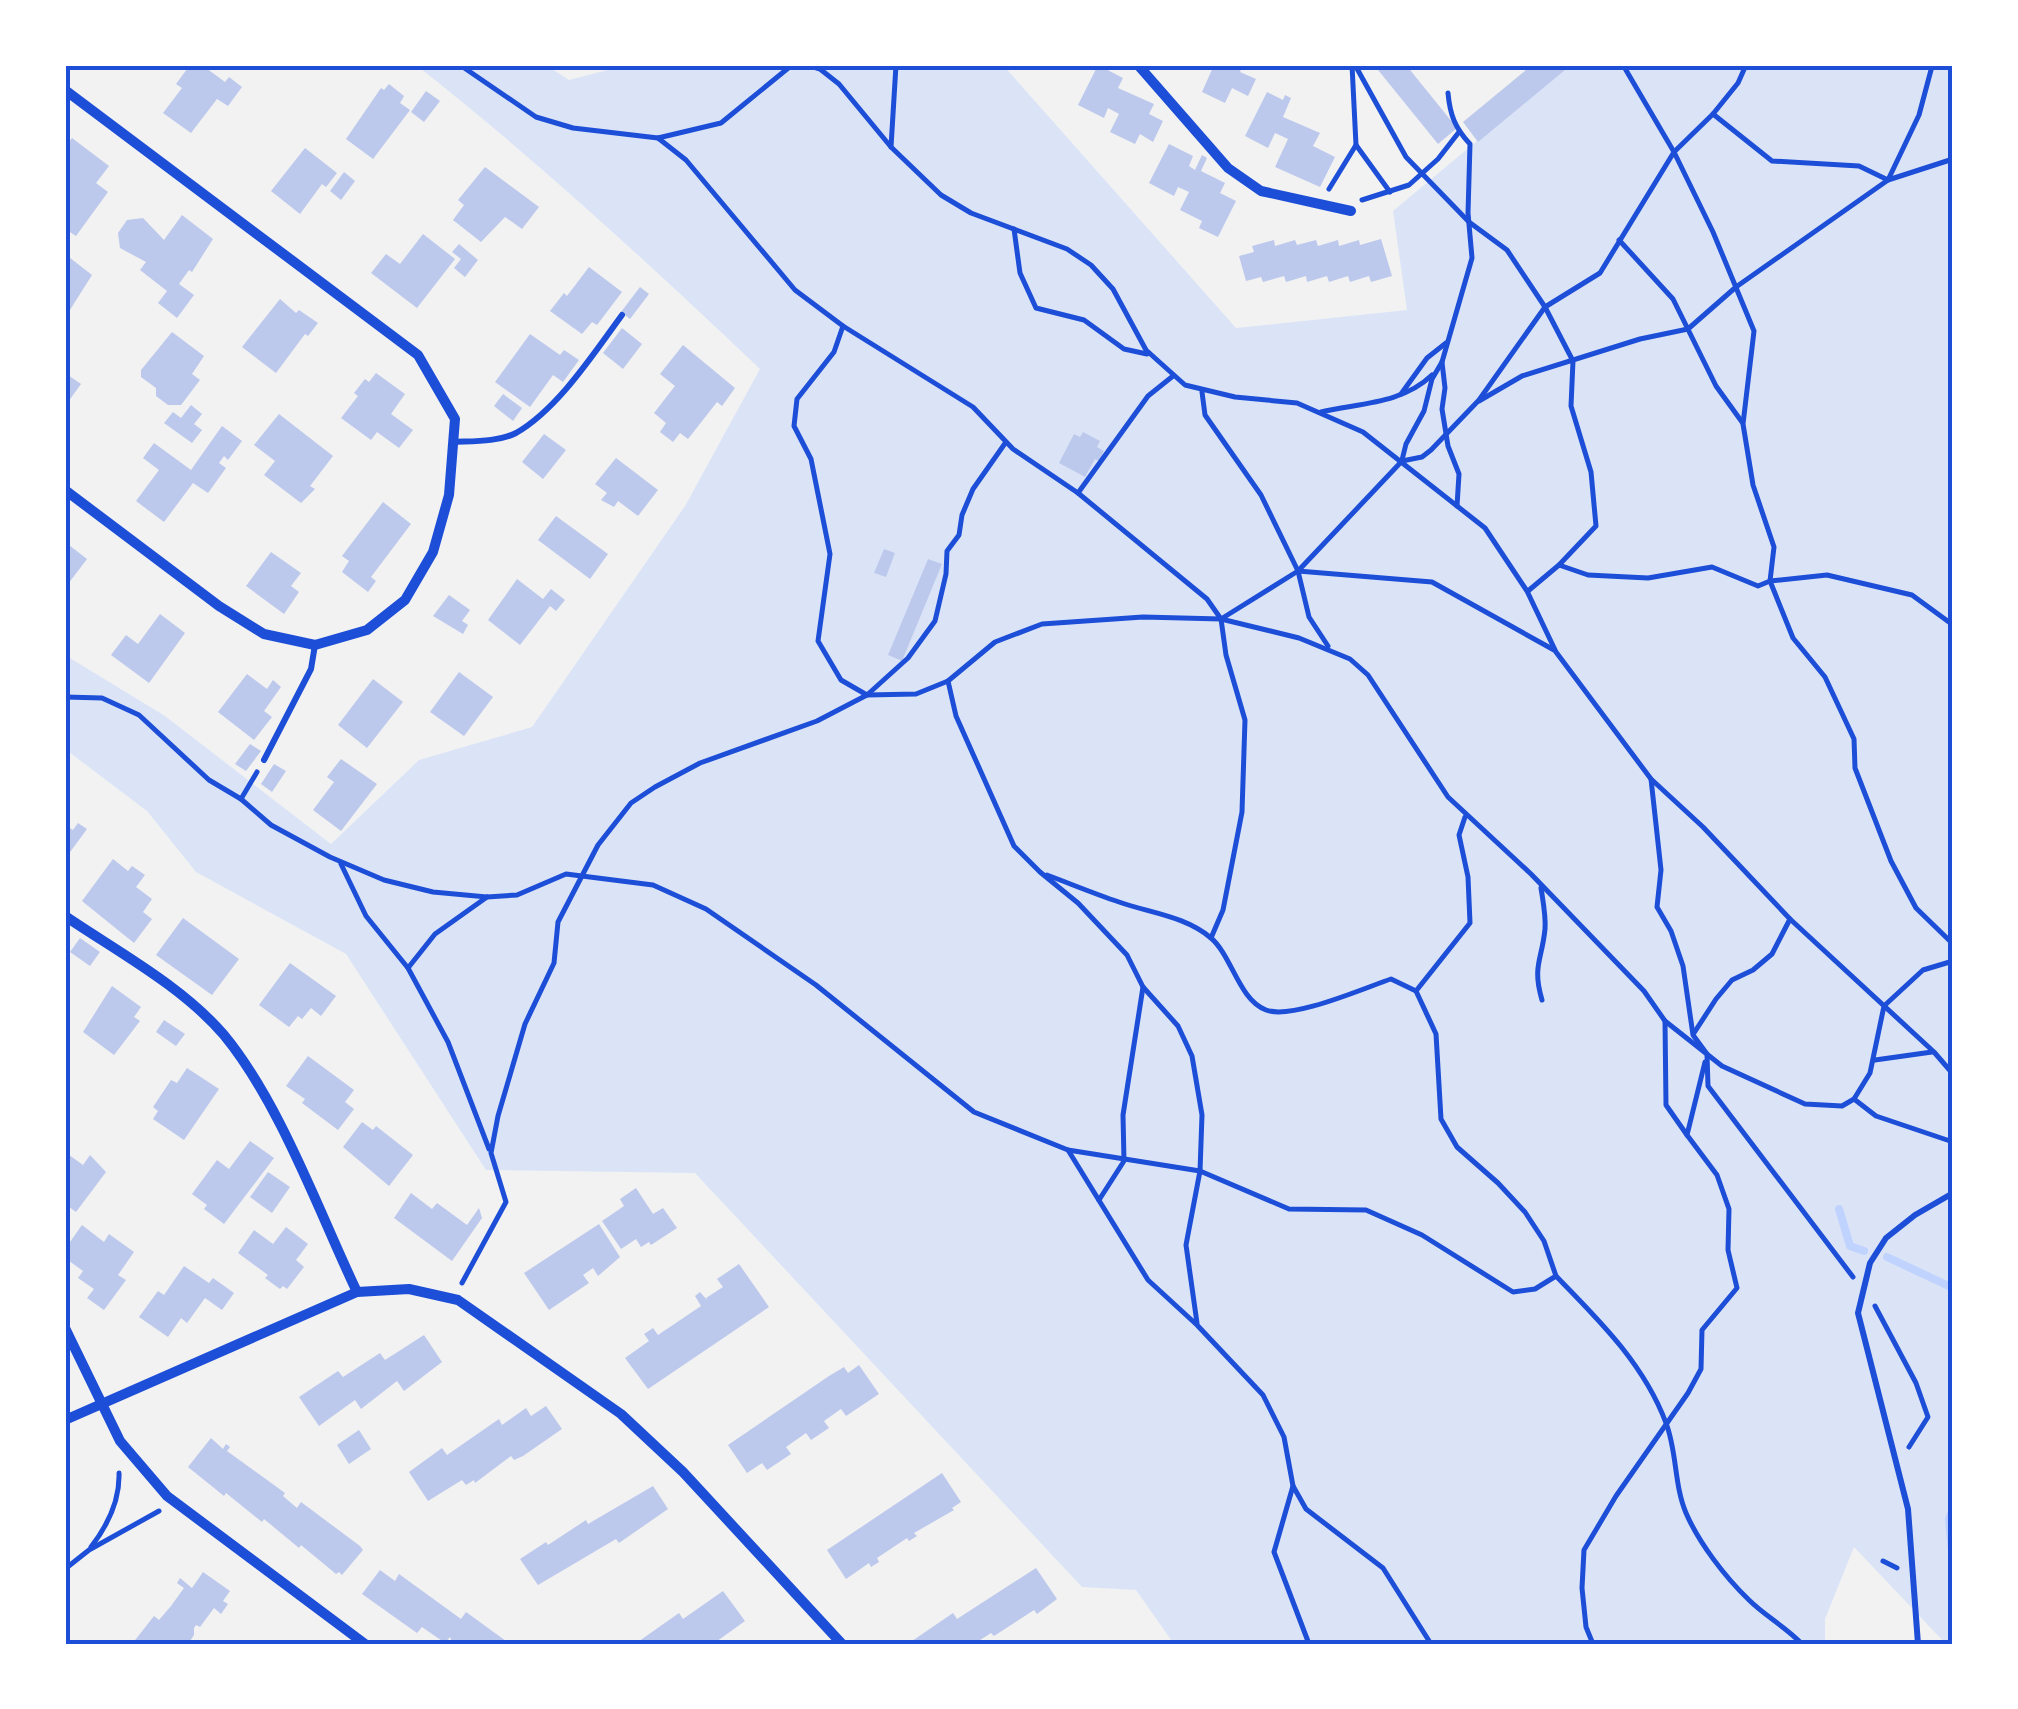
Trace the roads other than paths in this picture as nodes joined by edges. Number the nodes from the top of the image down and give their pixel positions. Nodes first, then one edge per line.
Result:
1 (1138, 65) edge
2 (65, 90) edge
3 (1351, 211) road end
4 (622, 316) dead end
5 (454, 442) junction
6 (65, 490) edge
7 (315, 645) junction
8 (264, 760) road end
9 (65, 916) edge
10 (1953, 1194) edge
11 (357, 1292) junction
12 (65, 1328) edge
13 (99, 1404) junction
14 (65, 1420) edge
15 (364, 1644) edge
16 (842, 1644) edge
17 (1918, 1644) edge

1 - 3 street
2 - 5 street
4 - 5 lane
5 - 7 street
6 - 7 street
7 - 8 lane
9 - 11 street
10 - 17 lane
11 - 13 street
11 - 16 street
12 - 13 street
13 - 14 street
13 - 15 street

